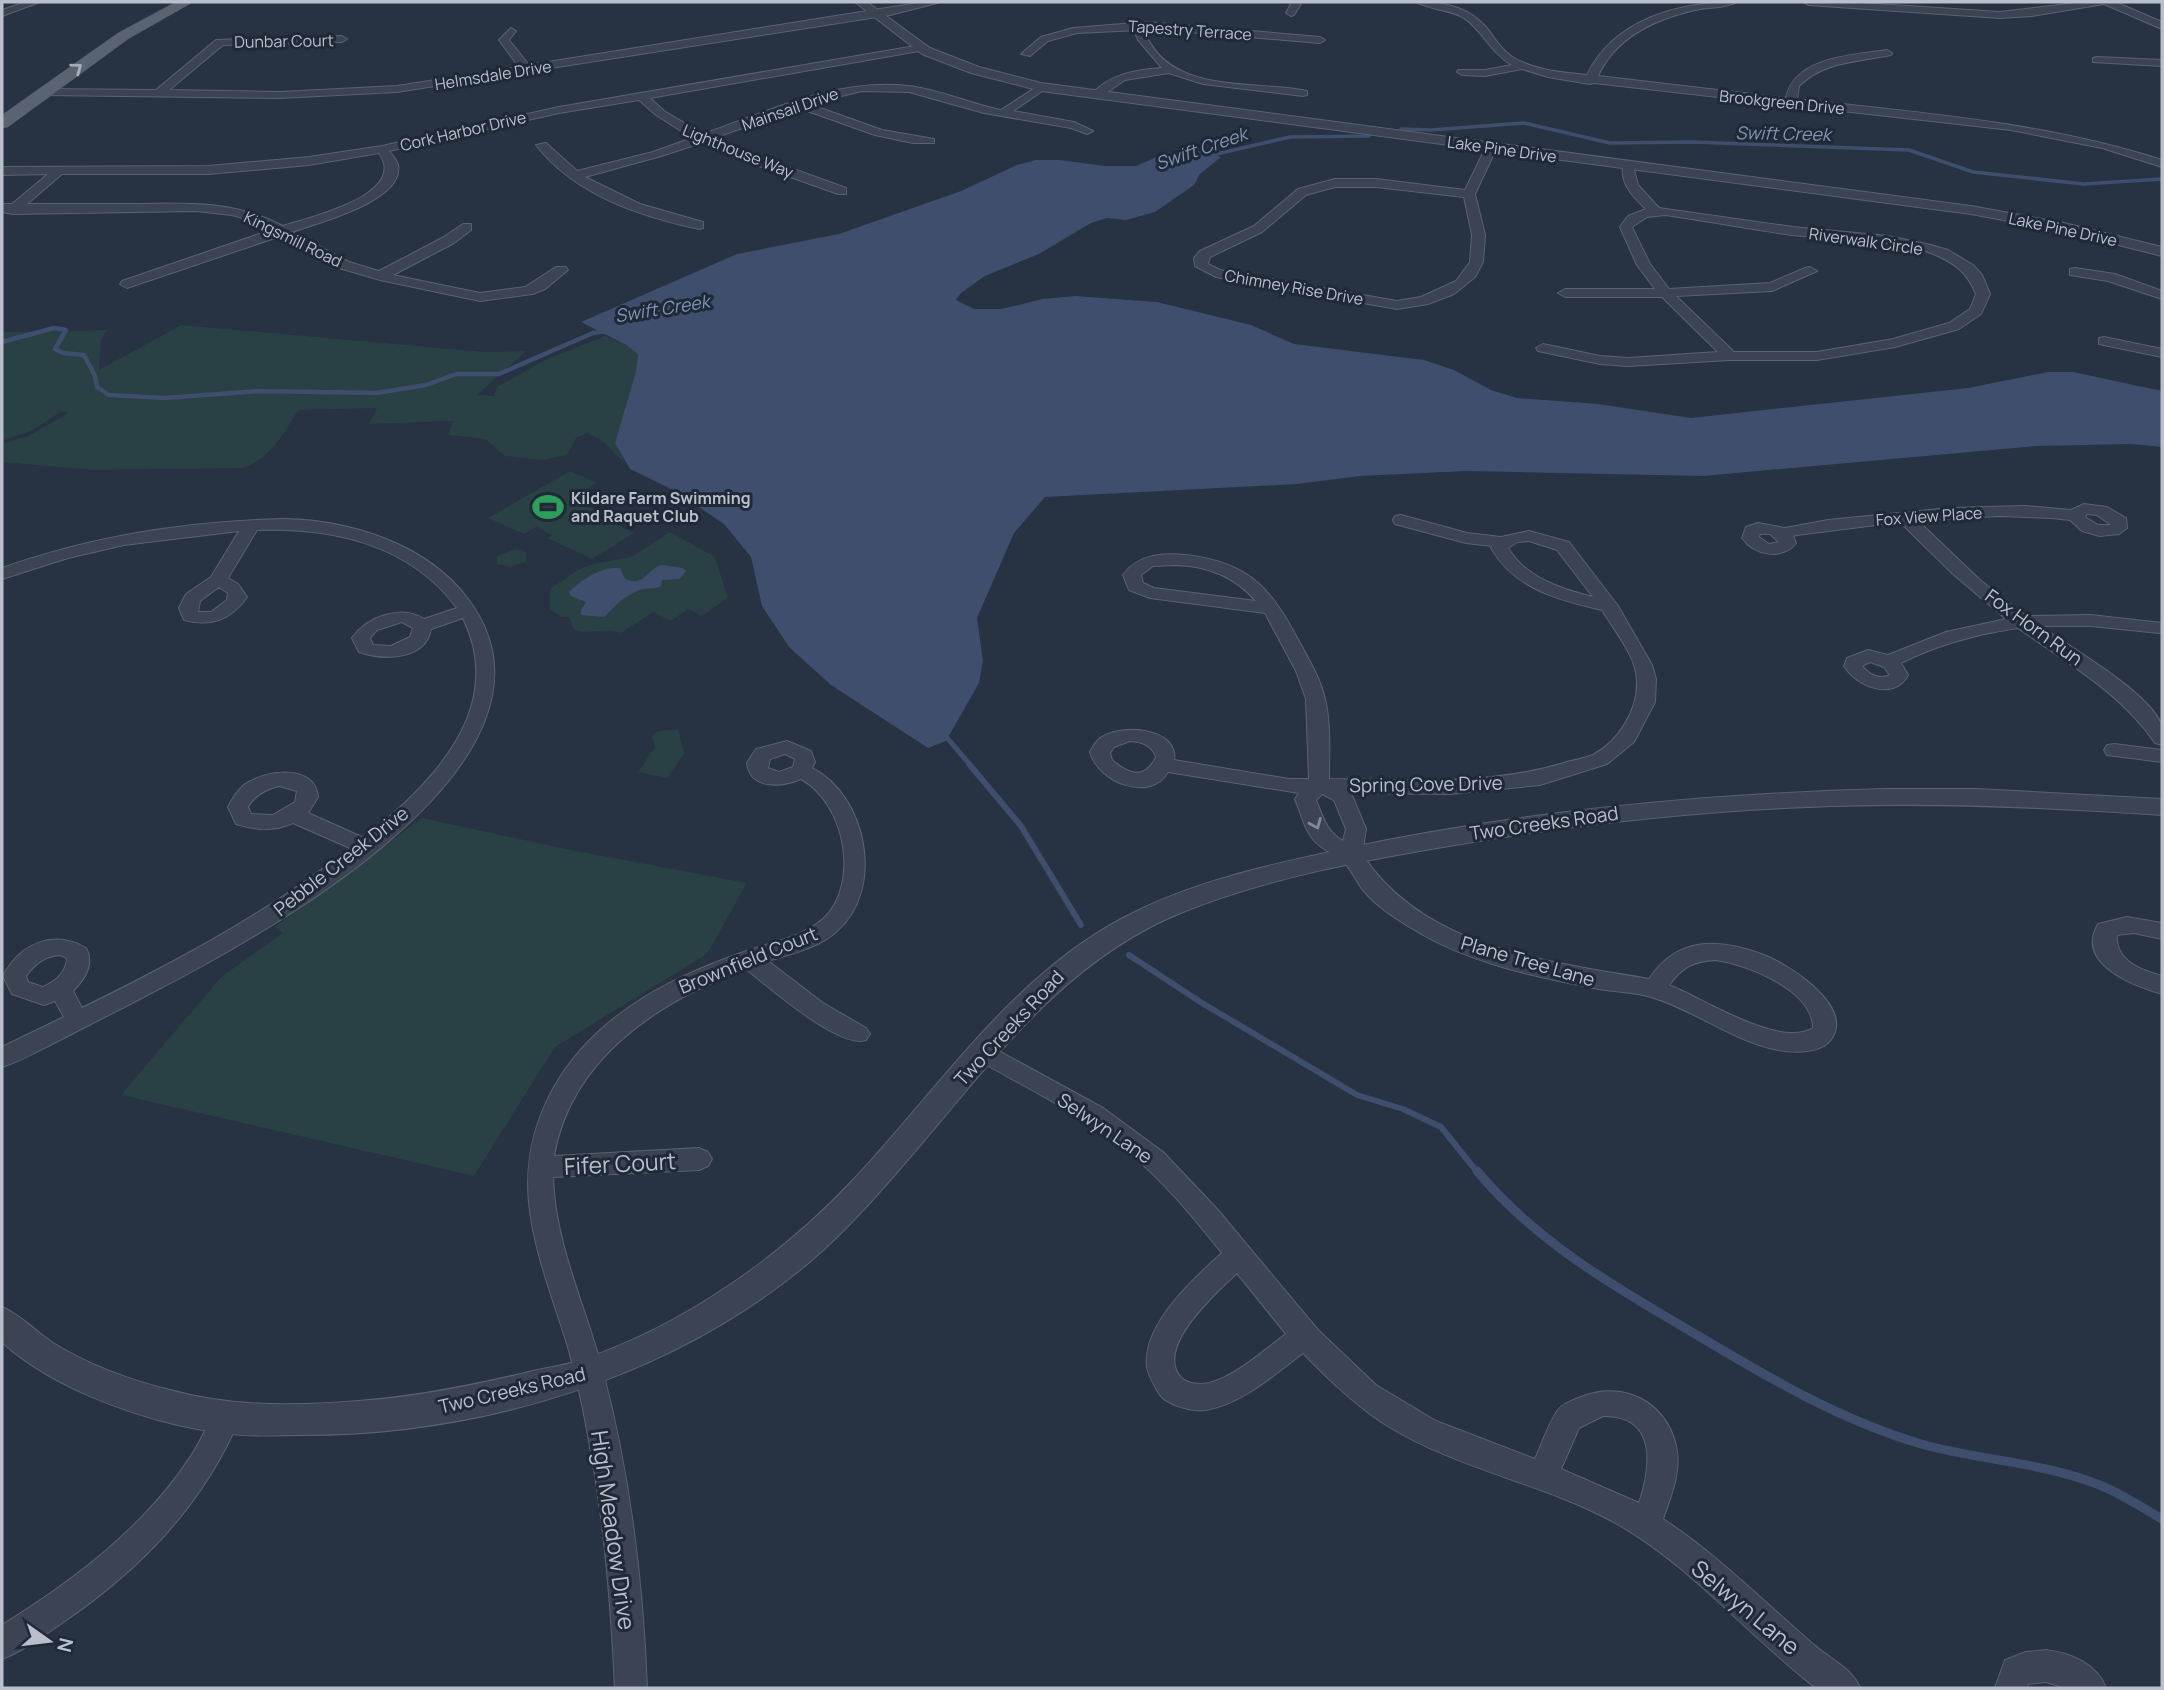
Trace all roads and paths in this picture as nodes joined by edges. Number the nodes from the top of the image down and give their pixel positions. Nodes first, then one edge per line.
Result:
1 (35, 2) edge
2 (162, 2) edge
3 (186, 2) edge
4 (860, 2) edge
5 (936, 2) edge
6 (1297, 2) edge
7 (1421, 2) edge
8 (1732, 2) edge
9 (1808, 2) edge
10 (2100, 2) edge
11 (2107, 2) edge
12 (1443, 3) edge
13 (1855, 3) edge
14 (2, 13) edge
15 (1291, 13) dead end
16 (876, 14) junction
17 (1147, 25) junction
18 (2162, 26) edge
19 (511, 31) dead end
20 (342, 39) dead end
21 (1320, 40) dead end
22 (921, 48) junction
23 (1887, 53) dead end
24 (1026, 54) dead end
25 (2097, 60) dead end
26 (2162, 63) edge
27 (1523, 66) junction
28 (527, 70) junction
29 (1171, 70) junction
30 (1462, 72) dead end
31 (1590, 80) junction
32 (1041, 87) junction
33 (45, 92) junction
34 (159, 93) junction
35 (1303, 93) dead end
36 (1096, 95) junction
37 (642, 96) junction
38 (3, 103) edge
39 (1791, 103) junction
40 (798, 104) junction
41 (1002, 114) junction
42 (2, 122) edge
43 (1087, 131) dead end
44 (703, 139) junction
45 (930, 141) dead end
46 (541, 145) dead end
47 (1491, 147) junction
48 (382, 149) junction
49 (2162, 153) edge
50 (2146, 158) junction
51 (2162, 164) edge
52 (1628, 165) junction
53 (1645, 168) junction
54 (2, 171) edge
55 (59, 171) junction
56 (576, 175) junction
57 (842, 191) dead end
58 (1469, 194) junction
59 (8, 208) edge
60 (1661, 211) junction
61 (2, 222) edge
62 (699, 225) dead end
63 (467, 227) dead end
64 (284, 232) junction
65 (2162, 252) edge
66 (561, 270) dead end
67 (1810, 271) dead end
68 (2075, 272) dead end
69 (380, 276) junction
70 (127, 284) dead end
71 (1565, 293) dead end
72 (1665, 293) junction
73 (2162, 295) edge
74 (2104, 341) dead end
75 (1543, 348) dead end
76 (2162, 353) edge
77 (1730, 356) junction
78 (1903, 516) junction
79 (2076, 516) dead end
80 (1401, 520) dead end
81 (251, 525) junction
82 (1783, 534) dead end
83 (1502, 542) junction
84 (2, 574) edge
85 (218, 580) dead end
86 (1609, 606) junction
87 (1273, 609) junction
88 (467, 611) junction
89 (2021, 622) junction
90 (422, 626) dead end
91 (2161, 627) edge
92 (1889, 662) dead end
93 (2162, 739) edge
94 (2114, 750) dead end
95 (2162, 756) edge
96 (1165, 765) dead end
97 (801, 771) dead end
98 (1320, 784) junction
99 (2162, 807) edge
100 (294, 815) dead end
101 (366, 847) junction
102 (1351, 855) junction
103 (2162, 931) edge
104 (750, 959) junction
105 (2162, 985) edge
106 (60, 989) dead end
107 (1654, 989) junction
108 (77, 1020) junction
109 (858, 1034) dead end
110 (984, 1052) junction
111 (2, 1058) edge
112 (699, 1159) dead end
113 (540, 1167) junction
114 (1240, 1254) junction
115 (2, 1322) edge
116 (1305, 1336) junction
117 (589, 1373) junction
118 (226, 1418) junction
119 (1543, 1475) junction
120 (1646, 1527) junction
121 (2, 1643) edge
122 (631, 1688) edge
123 (1844, 1688) edge
124 (2011, 1688) edge
125 (2090, 1688) edge

1 - 14 street
2 - 38 main road
33 -> 3 main road
4 - 16 street, Lake Pine Drive
5 - 16 street, Helmsdale Drive
6 - 15 street
7 - 12 street, Brookgreen Drive
8 - 31 street
9 - 13 street
10 - 13 street
11 - 18 street
12 - 27 street, Brookgreen Drive
16 - 22 street, Lake Pine Drive
16 - 28 street, Helmsdale Drive
17 - 21 street, Tapestry Terrace
17 - 24 street, Tapestry Terrace
17 - 29 street
19 - 28 street
20 - 34 street, Dunbar Court
22 - 32 street, Lake Pine Drive
22 - 37 street, Cork Harbor Drive
23 - 39 street
25 - 26 street
27 - 30 street
27 - 31 street, Brookgreen Drive
28 - 34 street, Helmsdale Drive
29 - 35 street
29 - 36 street
31 - 39 street, Brookgreen Drive
32 - 36 street, Lake Pine Drive
32 - 41 street
33 - 34 street, Helmsdale Drive
33 - 42 main road
36 - 47 street, Lake Pine Drive
37 - 44 street, Lighthouse Way
37 - 48 street, Cork Harbor Drive
39 - 50 street, Brookgreen Drive
40 - 41 street, Mainsail Drive
40 - 44 street, Mainsail Drive
40 - 45 street
41 - 43 street, Mainsail Drive
44 - 56 street, Mainsail Drive
44 - 57 street, Lighthouse Way
46 - 56 street
47 - 52 street, Lake Pine Drive
47 - 58 street
48 - 55 street, Cork Harbor Drive
48 - 64 street
49 - 50 street
50 - 51 street, Brookgreen Drive
52 - 53 street, Lake Pine Drive
52 - 60 street
53 - 60 street
53 - 65 street, Lake Pine Drive
54 - 55 street, Cork Harbor Drive
55 - 59 street
56 - 62 street
58 - 58 street, Chimney Rise Drive
59 - 61 street
59 - 64 street, Kingsmill Road
60 - 72 street
60 - 77 street, Riverwalk Circle
63 - 69 street
64 - 69 street, Kingsmill Road
64 - 70 street
66 - 69 street, Kingsmill Road
67 - 72 street
68 - 73 street
71 - 72 street
72 - 77 street
74 - 76 street
75 - 77 street, Riverwalk Circle
78 - 79 street, Fox View Place
78 - 82 street, Fox View Place
78 - 89 street, Fox Horn Run
80 - 83 street, Spring Cove Drive
81 - 84 street, Pebble Creek Drive
81 - 85 street
81 - 88 street, Pebble Creek Drive
83 - 86 street
83 - 86 street, Spring Cove Drive
86 - 98 street, Spring Cove Drive
87 - 87 street
87 - 98 street
88 - 90 street
88 - 101 street, Pebble Creek Drive
89 - 91 street
89 - 92 street
89 - 93 street, Fox Horn Run
94 - 95 street
96 - 98 street, Spring Cove Drive
97 - 104 street, Brownfield Court
98 - 102 street
98 -> 102 street
99 - 102 street, Two Creeks Road
100 - 101 street
101 - 108 street, Pebble Creek Drive
102 - 107 street, Plane Tree Lane
102 - 110 street, Two Creeks Road
103 - 105 street
104 - 109 street
104 - 113 street, Brownfield Court
106 - 108 street
107 - 107 street, Plane Tree Lane
108 - 111 street, Pebble Creek Drive
110 - 114 street, Selwyn Lane
110 - 117 street, Two Creeks Road
112 - 113 street, Fifer Court
113 - 117 street, Brownfield Court
114 - 116 street, Selwyn Lane
114 - 116 street
115 - 118 street, Two Creeks Road
116 - 119 street, Selwyn Lane
117 - 118 street, Two Creeks Road
117 - 122 street, High Meadow Drive
118 - 121 street
119 - 120 street, Selwyn Lane
119 - 120 street
120 - 123 street, Selwyn Lane
124 - 125 street

